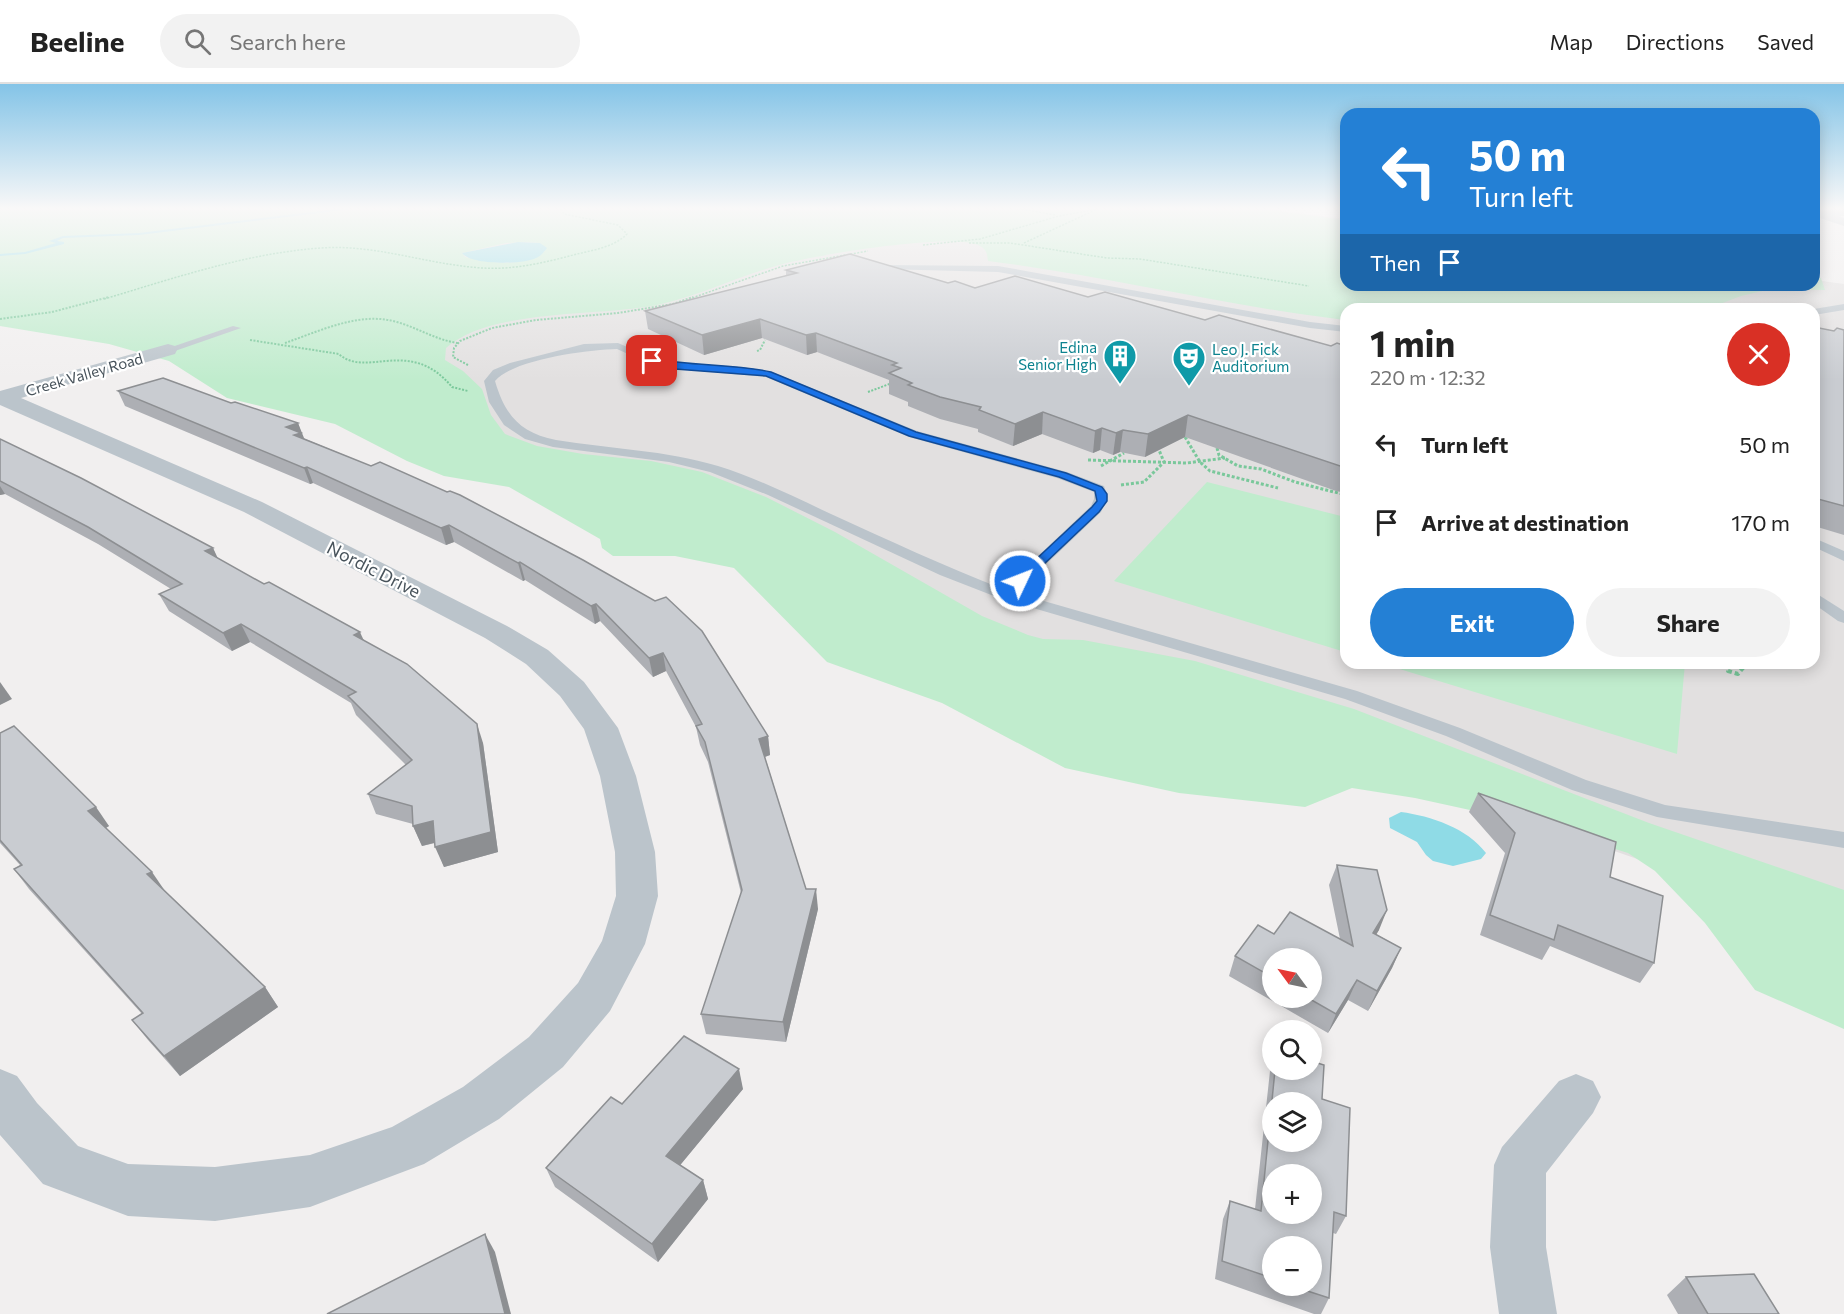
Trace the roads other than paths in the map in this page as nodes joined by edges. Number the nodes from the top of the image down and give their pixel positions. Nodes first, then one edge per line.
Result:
1 (883, 267) edge
2 (1844, 307) edge
3 (1820, 311) edge
4 (236, 328) dead end
5 (1340, 328) edge
6 (168, 350) joint
7 (1, 398) edge
8 (1820, 545) edge
9 (1844, 557) edge
10 (1005, 595) junction
11 (1820, 601) edge
12 (1844, 618) edge
13 (1844, 840) edge
14 (0, 1092) edge
15 (1576, 1097) dead end
16 (1528, 1314) edge

1 - 5 lane
2 - 3 lane
4 - 6 lane
6 - 7 street, Creek Valley Road
7 - 14 street, Nordic Drive
8 - 9 lane
10 - 10 lane
10 - 13 lane
11 - 12 lane
15 - 16 street

